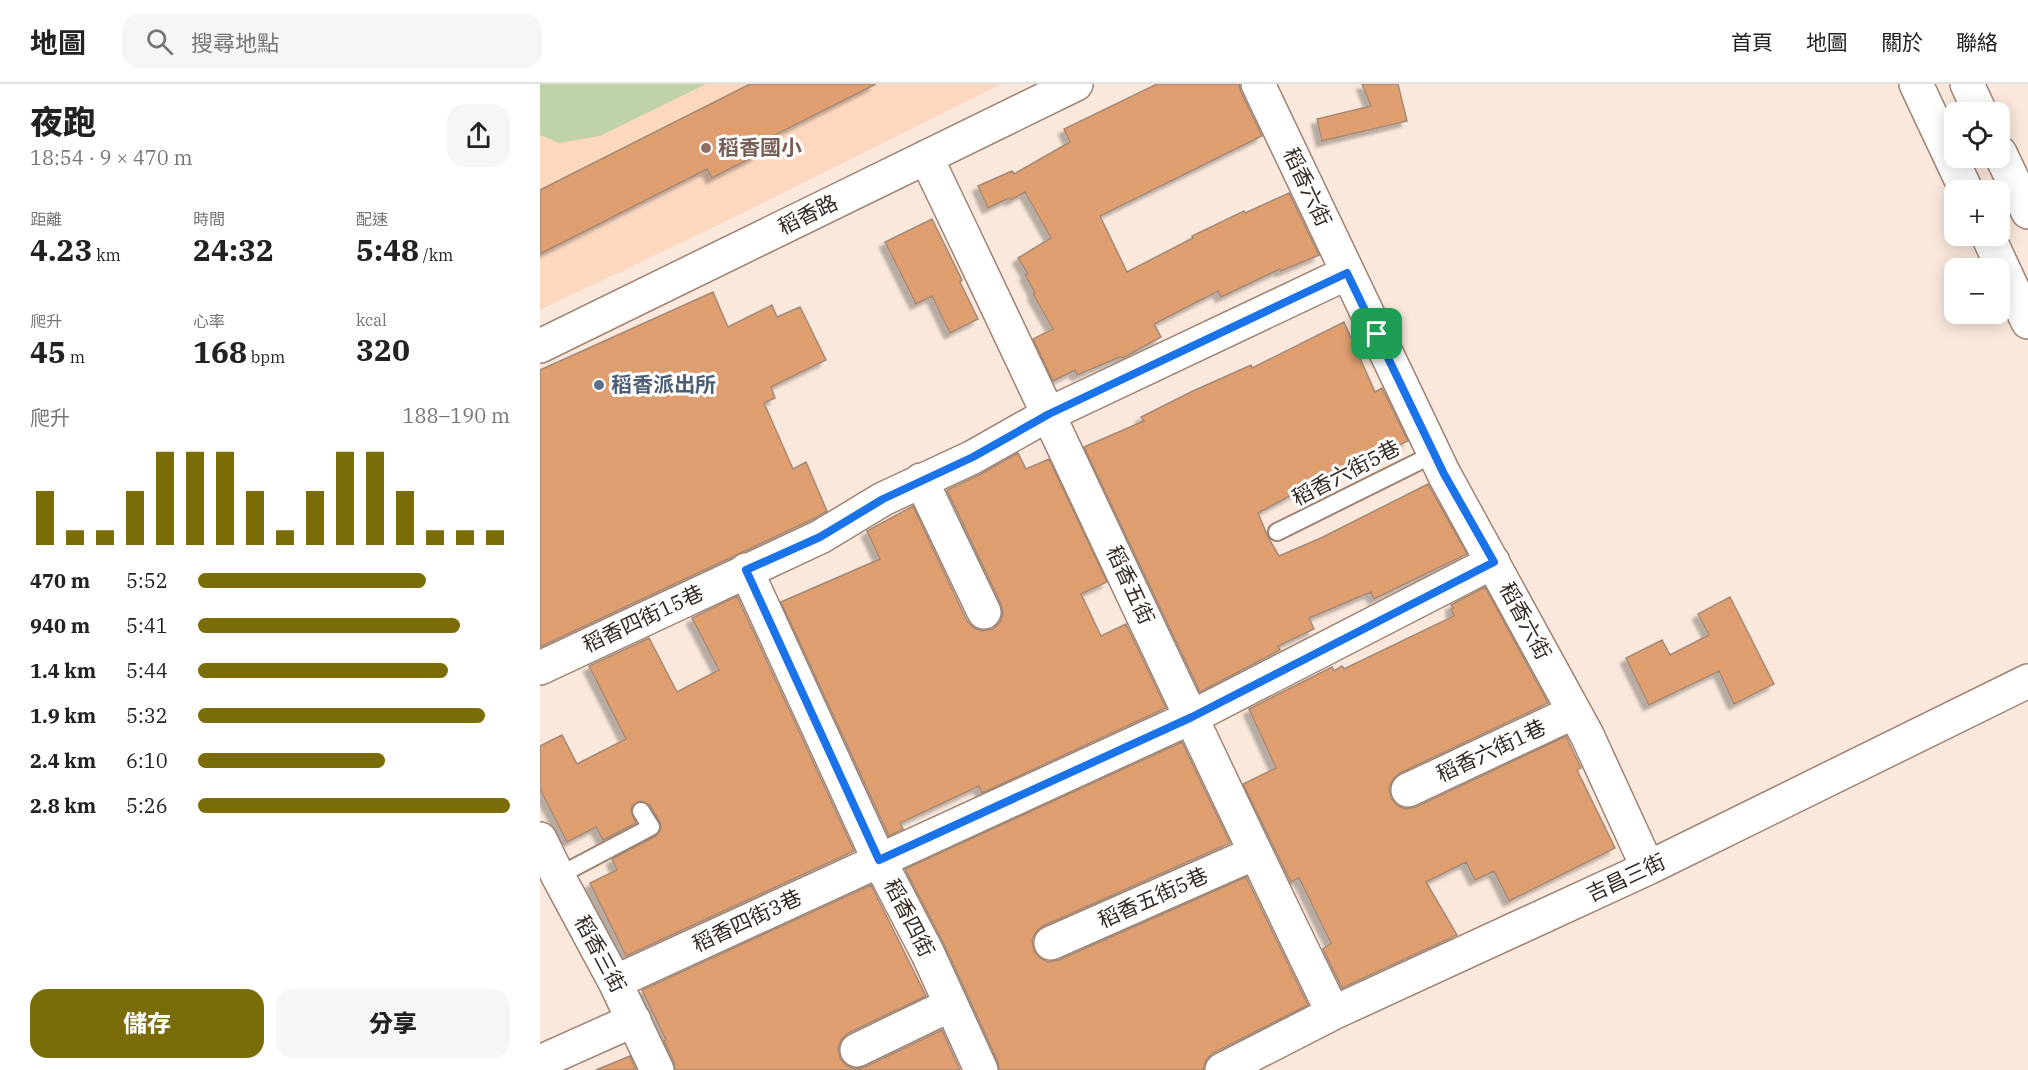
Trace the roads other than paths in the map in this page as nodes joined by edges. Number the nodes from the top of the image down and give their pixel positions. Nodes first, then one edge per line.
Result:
1 (1076, 84) edge
2 (1258, 84) edge
3 (1916, 84) edge
4 (1967, 84) edge
5 (1975, 102) edge
6 (926, 157) junction
7 (2007, 168) edge
8 (1961, 180) edge
9 (2028, 212) edge
10 (1993, 246) edge
11 (1347, 273) junction
12 (2028, 322) edge
13 (540, 346) edge
14 (1049, 414) junction
15 (1434, 454) junction
16 (921, 480) junction
17 (1277, 532) dead end
18 (1494, 562) junction
19 (746, 570) junction
20 (984, 612) dead end
21 (540, 668) edge
22 (2028, 681) edge
23 (1574, 712) junction
24 (1192, 717) junction
25 (1408, 790) dead end
26 (641, 811) dead end
27 (540, 839) edge
28 (1255, 853) junction
29 (879, 860) junction
30 (1648, 868) junction
31 (558, 876) junction
32 (1051, 943) dead end
33 (615, 982) junction
34 (950, 1005) junction
35 (1333, 1013) junction
36 (634, 1020) junction
37 (857, 1050) dead end
38 (540, 1062) edge
39 (657, 1070) edge
40 (981, 1070) edge
41 (1222, 1070) edge

1 - 6 street, 稻香路
2 - 11 street, 稻香六街
3 - 8 street
4 - 5 street
6 - 13 street, 稻香路
6 - 14 street, 稻香五街
7 - 9 street
10 - 12 street
11 - 14 street, 稻香四街15巷
11 - 15 street, 稻香六街
14 - 16 street, 稻香四街15巷
14 - 24 street, 稻香五街
15 - 17 lane, 稻香六街5巷
15 - 18 street, 稻香六街
16 - 19 street, 稻香四街15巷
16 - 20 street
18 - 23 street, 稻香六街
18 - 24 street, 稻香四街3巷
19 - 21 street, 稻香四街15巷
19 - 29 street, 稻香四街
22 - 30 street, 吉昌三街
23 - 25 street, 稻香六街1巷
23 - 30 street, 稻香六街
24 - 28 street, 稻香五街
24 - 29 street, 稻香四街3巷
26 - 31 lane
27 - 31 street, 稻香三街
28 - 32 street, 稻香五街5巷
28 - 35 street, 稻香五街
29 - 33 street, 稻香四街3巷
29 - 34 street, 稻香四街
30 - 35 street, 吉昌三街
31 - 33 street, 稻香三街
33 - 36 street, 稻香三街
34 - 37 street
34 - 40 street, 稻香四街
35 - 41 street, 吉昌三街
36 - 38 street
36 - 39 street, 稻香三街

